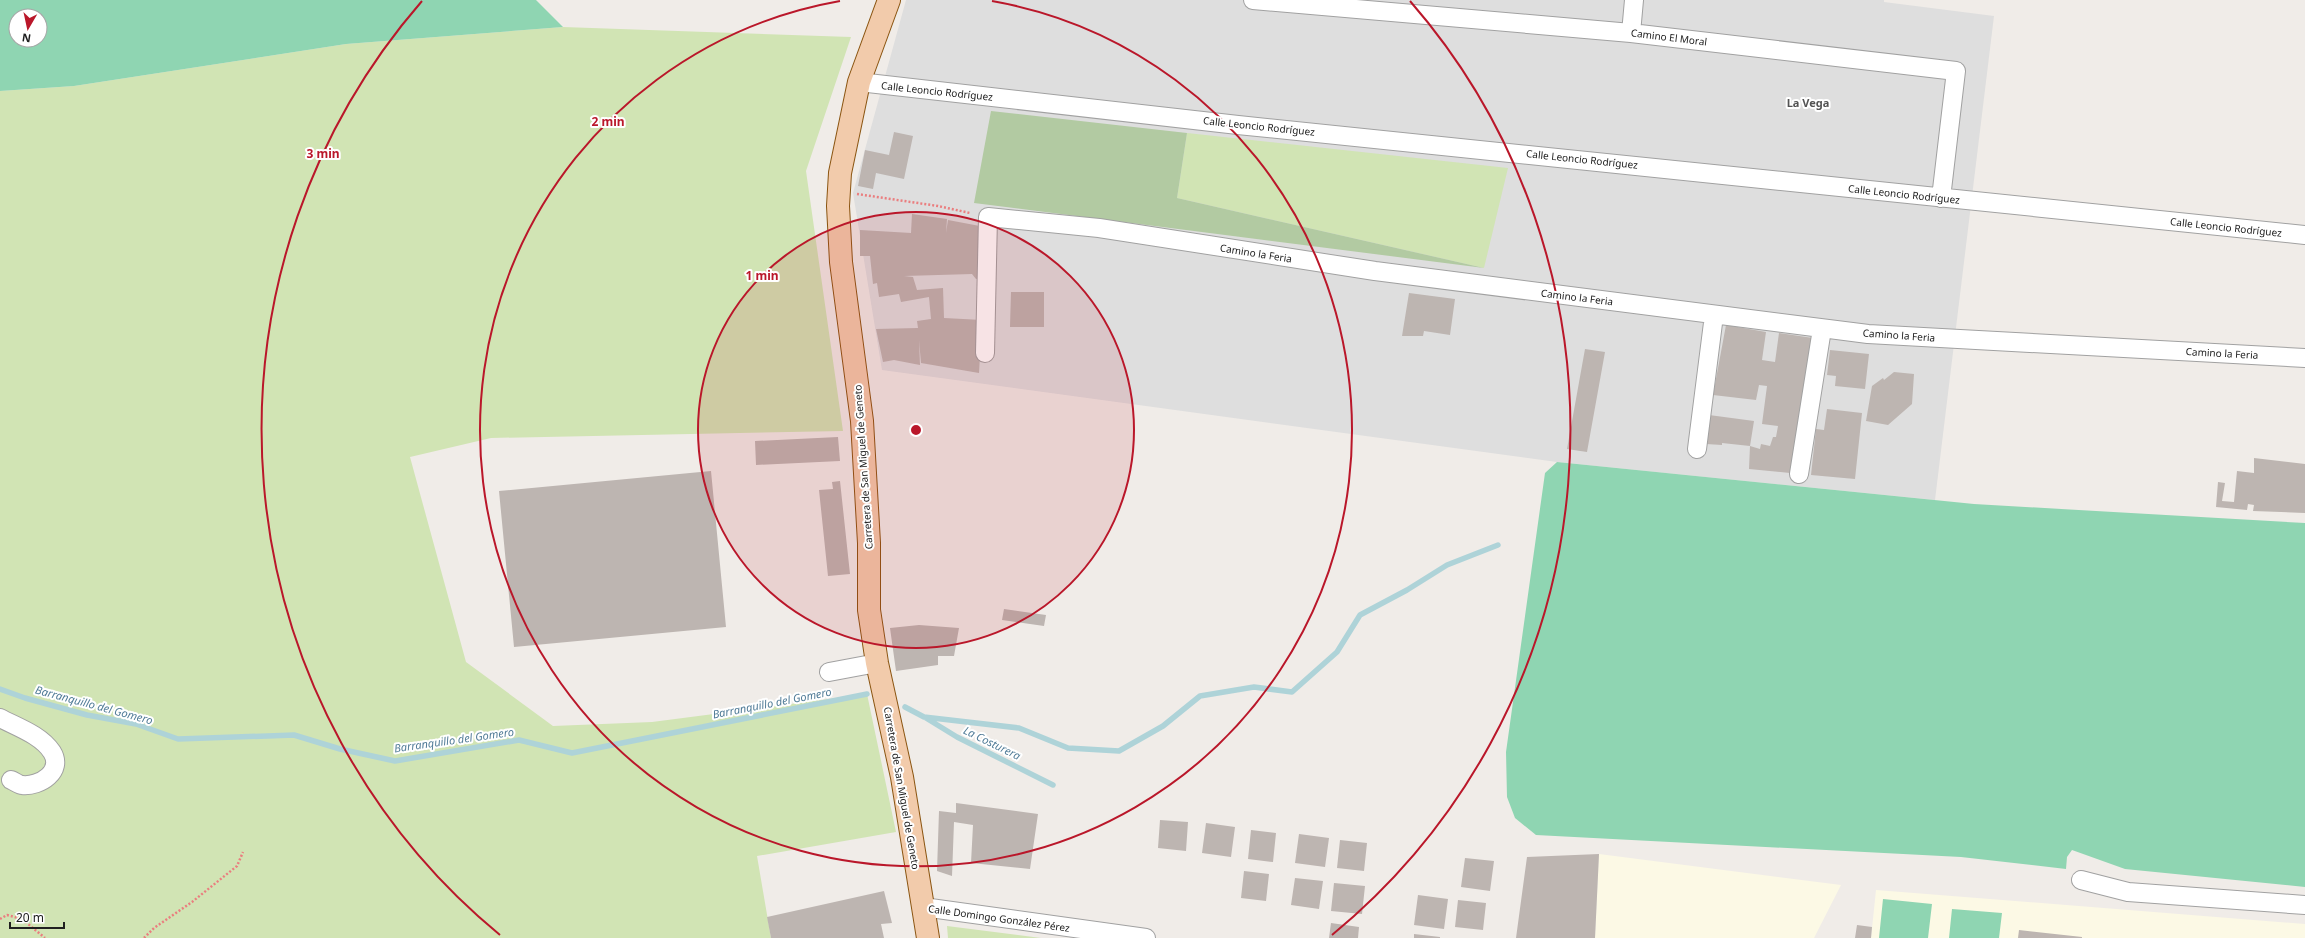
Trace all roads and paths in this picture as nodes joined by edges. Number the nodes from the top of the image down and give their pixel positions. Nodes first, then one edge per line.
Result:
1 (890, 0) edge
2 (1253, 0) edge
3 (1634, 0) edge
4 (1631, 33) junction
5 (859, 82) junction
6 (839, 191) junction
7 (1941, 198) junction
8 (988, 217) junction
9 (2305, 235) edge
10 (1714, 315) junction
11 (1822, 328) junction
12 (985, 353) dead end
13 (2305, 358) edge
14 (1697, 449) dead end
15 (1799, 474) dead end
16 (877, 663) junction
17 (829, 672) dead end
18 (0, 718) edge
19 (11, 780) dead end
20 (243, 852) dead end
21 (2081, 880) dead end
22 (2305, 905) edge
23 (923, 907) junction
24 (0, 919) edge
25 (45, 938) edge
26 (144, 938) edge
27 (928, 938) edge
28 (1146, 938) edge

1 - 5 main road, Carretera de San Miguel de Geneto
2 - 4 street, Camino El Moral
3 - 4 street
4 - 7 street, Camino El Moral
5 - 6 main road, Carretera de San Miguel de Geneto
5 - 7 street, Calle Leoncio Rodríguez
6 - 8 path
6 - 16 main road, Carretera de San Miguel de Geneto
7 - 9 street, Calle Leoncio Rodríguez
8 - 10 street, Camino la Feria
8 - 12 street
10 - 11 street, Camino la Feria
10 - 14 street
11 - 13 street, Camino la Feria
11 - 15 street
16 - 17 street
16 - 23 main road, Carretera de San Miguel de Geneto
18 - 19 street
20 - 26 path
21 - 22 street
23 - 27 main road, Carretera de San Miguel de Geneto
23 - 28 street, Calle Domingo González Pérez
24 - 25 path

